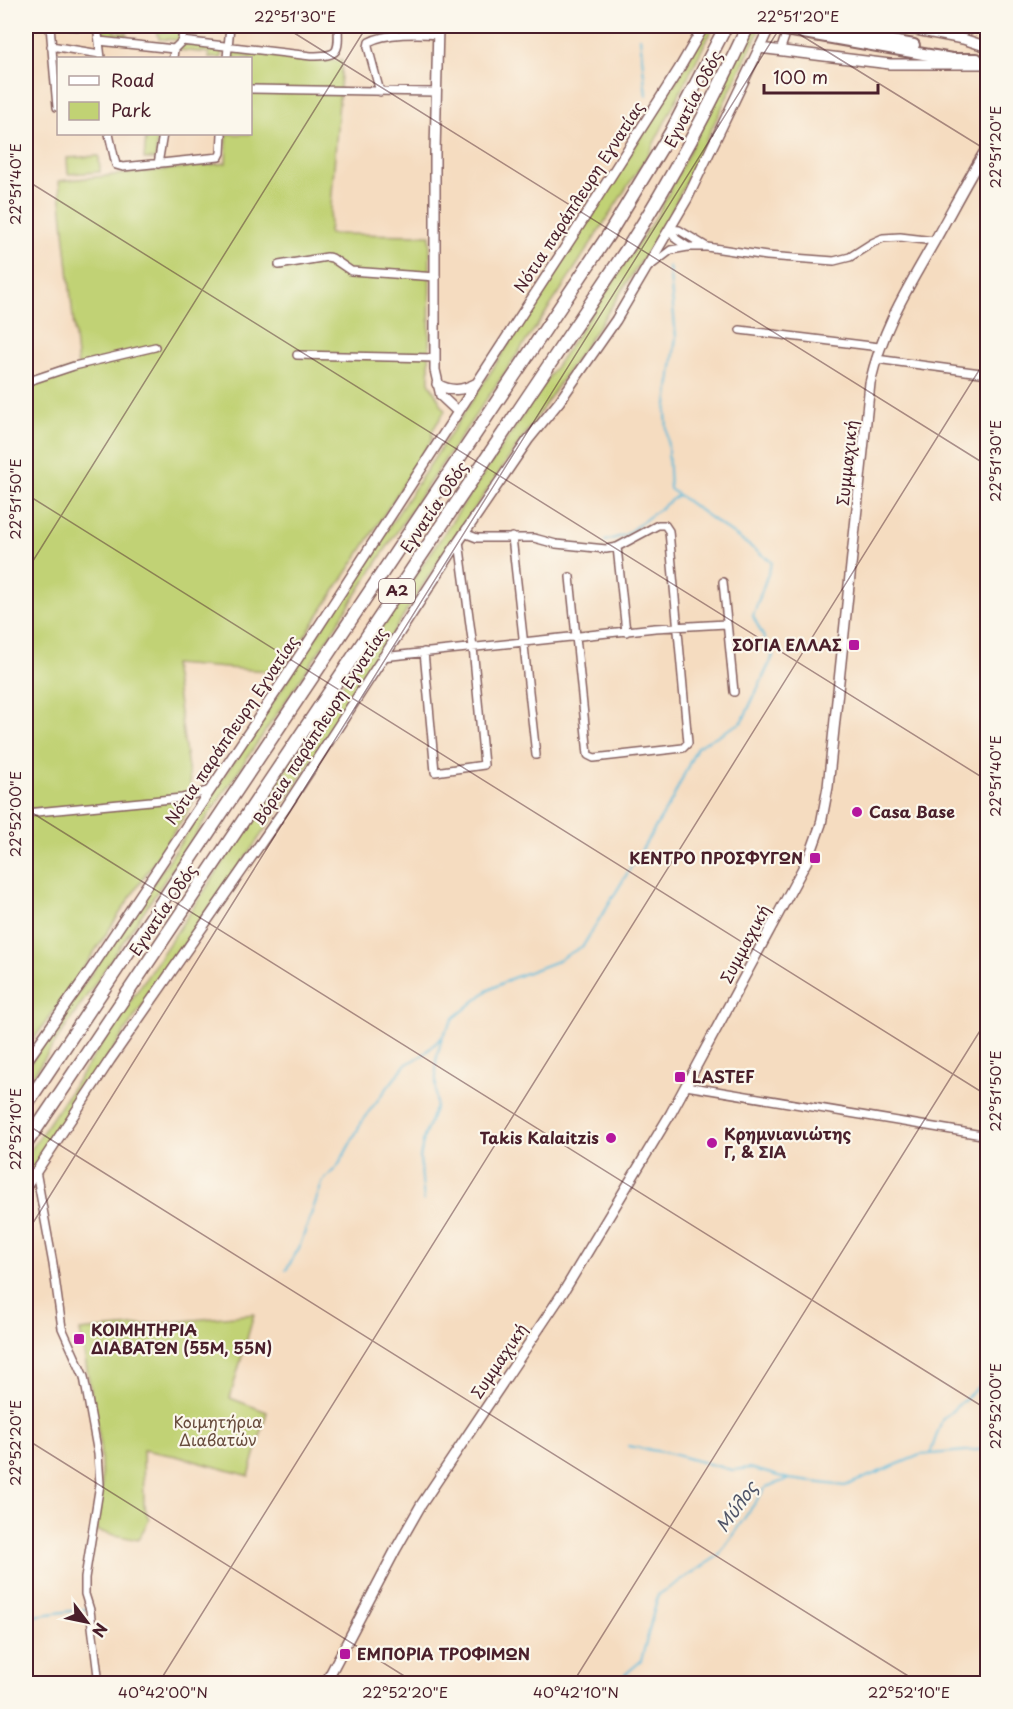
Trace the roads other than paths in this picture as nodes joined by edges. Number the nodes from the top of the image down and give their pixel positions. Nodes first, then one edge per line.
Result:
1 (50, 26) edge
2 (66, 26) edge
3 (97, 26) edge
4 (183, 26) edge
5 (230, 26) edge
6 (338, 26) edge
7 (704, 26) edge
8 (726, 26) edge
9 (748, 26) edge
10 (759, 26) edge
11 (770, 26) edge
12 (806, 26) edge
13 (895, 26) edge
14 (791, 28) edge
15 (438, 30) edge
16 (99, 41) junction
17 (182, 41) junction
18 (51, 46) junction
19 (228, 46) junction
20 (987, 47) edge
21 (759, 48) junction
22 (174, 50) junction
23 (780, 51) junction
24 (100, 56) edge
25 (173, 57) edge
26 (227, 57) edge
27 (984, 62) edge
28 (252, 90) edge
29 (380, 92) junction
30 (436, 92) junction
31 (57, 98) edge
32 (109, 135) edge
33 (162, 135) edge
34 (222, 135) edge
35 (987, 146) edge
36 (158, 164) junction
37 (670, 229) junction
38 (934, 241) junction
39 (688, 247) junction
40 (707, 247) junction
41 (279, 265) dead end
42 (645, 270) junction
43 (435, 277) junction
44 (740, 330) dead end
45 (879, 346) junction
46 (155, 347) dead end
47 (297, 355) dead end
48 (435, 358) junction
49 (876, 359) junction
50 (987, 374) edge
51 (26, 382) edge
52 (477, 382) junction
53 (439, 385) junction
54 (458, 412) junction
55 (462, 537) junction
56 (512, 537) junction
57 (617, 547) junction
58 (570, 577) dead end
59 (723, 582) dead end
60 (726, 624) junction
61 (677, 626) junction
62 (626, 632) junction
63 (577, 637) junction
64 (524, 642) junction
65 (474, 647) junction
66 (424, 652) junction
67 (382, 657) junction
68 (734, 692) dead end
69 (536, 755) dead end
70 (210, 790) junction
71 (26, 813) edge
72 (26, 1044) edge
73 (28, 1058) edge
74 (686, 1086) junction
75 (26, 1105) edge
76 (987, 1136) edge
77 (26, 1144) edge
78 (36, 1171) junction
79 (26, 1187) edge
80 (99, 1683) edge
81 (325, 1683) edge

1 - 18 street
2 - 3 street
3 - 16 street
4 - 17 street
5 - 19 street
6 - 19 street
7 - 52 street, Νότια παράπλευρη Εγνατίας
8 - 75 highway, Εγνατία Οδός / Α2
9 - 77 highway, Εγνατία Οδός / Α2
10 - 14 main road, bridge
11 - 21 street, Βόρεια παράπλευρη Εγνατίας
12 - 27 main road
13 - 20 street
14 - 23 street
14 - 27 main road
15 - 29 street
15 - 30 street
16 - 22 street
16 - 24 street
17 - 19 street
17 - 22 street
18 - 24 street
18 - 31 street
19 - 26 street
21 - 23 street
21 - 37 street, Βόρεια παράπλευρη Εγνατίας
22 - 25 street
23 - 27 street
28 - 29 street
29 - 30 street
30 - 43 street
32 - 36 street
33 - 36 street
34 - 36 street
35 - 38 street, Συμμαχική
37 - 39 street
37 - 40 street
37 - 42 street, Βόρεια παράπλευρη Εγνατίας
38 - 40 street
38 - 45 street, Συμμαχική
39 - 40 street
39 - 42 street
41 - 43 street
42 - 55 street, Βόρεια παράπλευρη Εγνατίας
43 - 48 street
44 - 45 street
45 - 49 street, Συμμαχική
46 - 51 street
47 - 48 street
48 - 53 street
49 - 50 street
49 - 74 street, Συμμαχική
52 - 53 street
52 - 54 street, Νότια παράπλευρη Εγνατίας
53 - 54 street
54 - 70 street, Νότια παράπλευρη Εγνατίας
55 - 56 street
55 - 65 street
55 - 67 street, Βόρεια παράπλευρη Εγνατίας
56 - 57 street
56 - 64 street
57 - 61 street
57 - 62 street
58 - 63 street
59 - 60 street
60 - 61 street
60 - 68 street
61 - 62 street
61 - 63 street
62 - 63 street
63 - 64 street
64 - 65 street
64 - 69 street
65 - 66 street
65 - 66 street
66 - 67 street
67 - 78 street, Βόρεια παράπλευρη Εγνατίας
70 - 71 street
70 - 73 street, Νότια παράπλευρη Εγνατίας
72 - 73 street
74 - 76 street
74 - 81 street, Συμμαχική
78 - 79 street, Βόρεια παράπλευρη Εγνατίας
78 - 80 street

